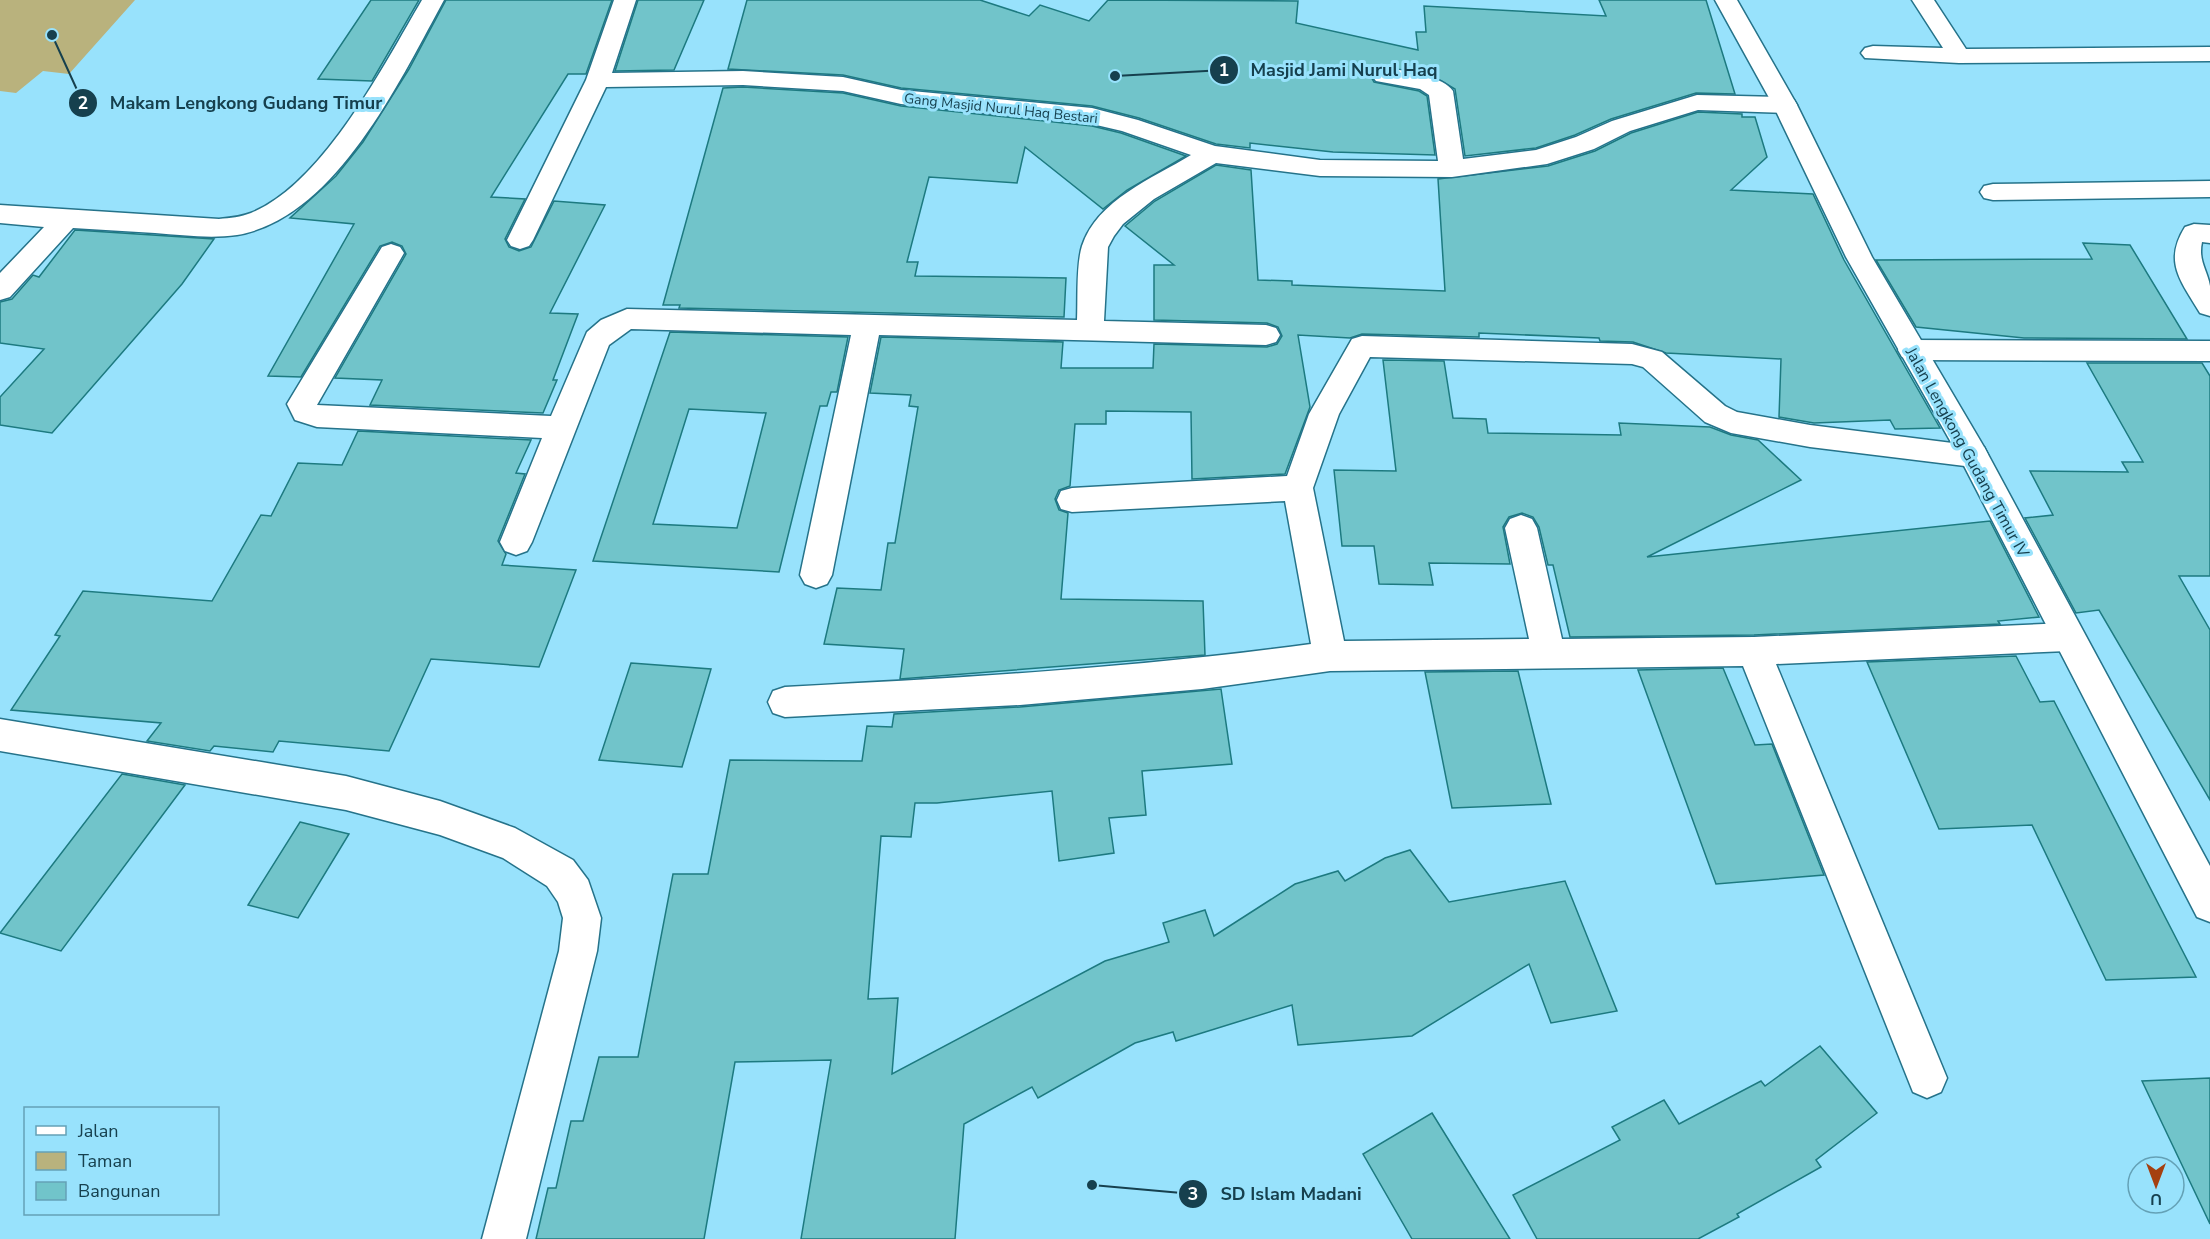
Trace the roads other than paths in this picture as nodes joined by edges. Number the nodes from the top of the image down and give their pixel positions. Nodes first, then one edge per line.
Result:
1 (433, 0) edge
2 (625, 0) edge
3 (1726, 0) edge
4 (1923, 0) edge
5 (1873, 53) dead end
6 (2210, 54) edge
7 (1959, 56) junction
8 (1384, 76) dead end
9 (598, 80) junction
10 (1785, 105) junction
11 (1212, 154) junction
12 (1452, 169) junction
13 (2210, 189) edge
14 (1993, 192) dead end
15 (0, 214) edge
16 (66, 220) junction
17 (2210, 234) edge
18 (520, 240) dead end
19 (391, 253) dead end
20 (0, 290) edge
21 (2210, 306) edge
22 (867, 324) junction
23 (1090, 330) junction
24 (1266, 335) dead end
25 (1912, 350) junction
26 (2210, 351) edge
27 (561, 428) junction
28 (1973, 455) junction
29 (1298, 488) junction
30 (1072, 500) dead end
31 (1521, 528) dead end
32 (516, 542) dead end
33 (816, 574) dead end
34 (2067, 637) junction
35 (1754, 651) junction
36 (1548, 652) junction
37 (1330, 656) junction
38 (785, 702) dead end
39 (0, 735) edge
40 (2210, 904) edge
41 (1927, 1078) dead end
42 (504, 1239) edge

1 - 16 street
2 - 9 street
3 - 10 street, Jalan Lengkong Gudang Timur IV
4 - 7 street
5 - 7 street
6 - 7 street
8 - 12 street
9 - 11 street, Gang Masjid Nurul Haq Bestari
9 - 18 street
10 - 12 street, Gang Masjid Nurul Haq Bestari
10 - 25 street, Jalan Lengkong Gudang Timur IV
11 - 12 street, Gang Masjid Nurul Haq Bestari
11 - 23 street
13 - 14 street
15 - 16 street
16 - 20 street
17 - 21 street
19 - 27 street
22 - 23 street
22 - 27 street
22 - 33 street
23 - 24 street
25 - 26 street
25 - 28 street, Jalan Lengkong Gudang Timur IV
27 - 32 street
28 - 29 street
28 - 34 street, Jalan Lengkong Gudang Timur IV
29 - 30 street
29 - 37 street
31 - 36 street
34 - 35 street
34 - 40 street, Jalan Lengkong Gudang Timur IV
35 - 36 street
35 - 41 street
36 - 37 street
37 - 38 street
39 - 42 street

